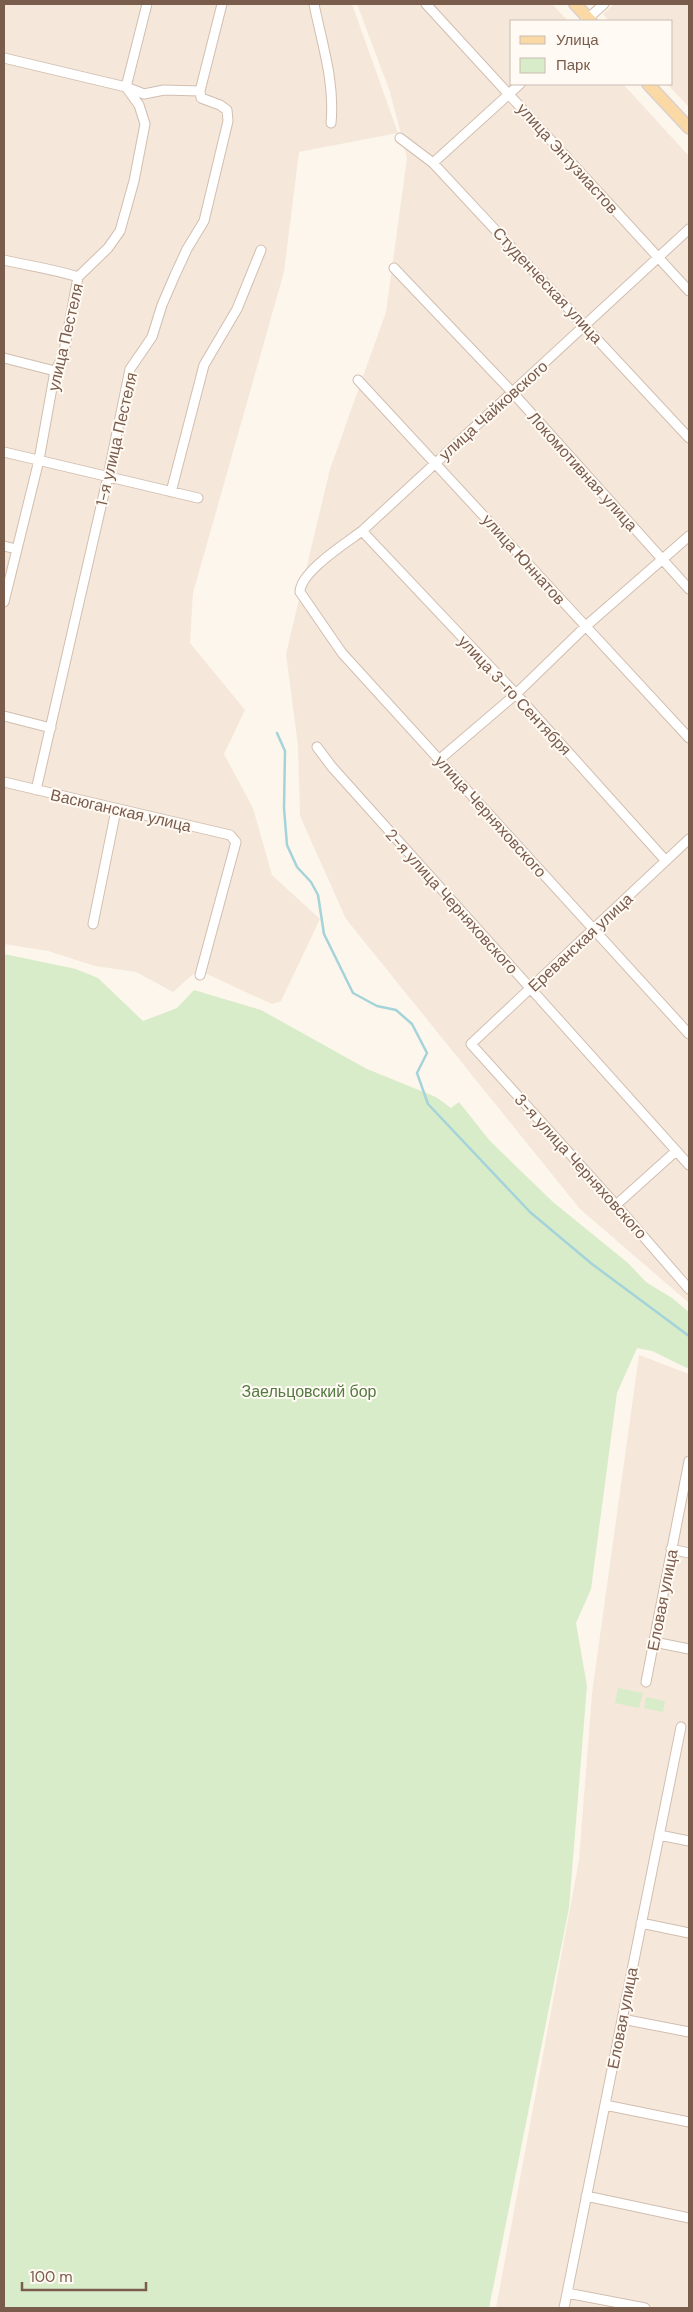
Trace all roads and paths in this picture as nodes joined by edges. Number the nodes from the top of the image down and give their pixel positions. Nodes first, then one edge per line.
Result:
1 (147, 4) edge
2 (222, 4) edge
3 (314, 4) edge
4 (426, 4) edge
5 (575, 4) edge
6 (604, 4) edge
7 (588, 20) edge
8 (4, 58) edge
9 (519, 85) edge
10 (649, 85) edge
11 (126, 87) junction
12 (200, 91) junction
13 (510, 93) junction
14 (331, 123) dead end
15 (689, 128) edge
16 (400, 138) dead end
17 (433, 163) junction
18 (689, 229) edge
19 (261, 250) dead end
20 (660, 258) junction
21 (4, 260) edge
22 (394, 268) dead end
23 (78, 277) junction
24 (689, 291) edge
25 (586, 326) junction
26 (4, 358) edge
27 (55, 371) junction
28 (358, 380) dead end
29 (513, 393) junction
30 (689, 438) edge
31 (4, 452) edge
32 (38, 460) junction
33 (436, 462) junction
34 (108, 476) junction
35 (171, 492) junction
36 (198, 498) dead end
37 (362, 531) junction
38 (689, 536) edge
39 (4, 546) edge
40 (16, 549) junction
41 (663, 560) junction
42 (689, 589) edge
43 (300, 592) joint
44 (4, 602) edge
45 (586, 626) junction
46 (516, 694) junction
47 (4, 716) edge
48 (51, 728) junction
49 (689, 738) edge
50 (317, 747) dead end
51 (440, 759) junction
52 (4, 782) edge
53 (36, 790) junction
54 (116, 810) junction
55 (689, 839) edge
56 (666, 861) junction
57 (93, 924) dead end
58 (594, 929) junction
59 (200, 975) dead end
60 (530, 988) junction
61 (689, 1034) edge
62 (471, 1044) joint
63 (676, 1151) junction
64 (689, 1165) edge
65 (616, 1205) junction
66 (689, 1289) edge
67 (689, 1461) edge
68 (671, 1549) junction
69 (689, 1553) edge
70 (654, 1642) junction
71 (689, 1648) edge
72 (646, 1682) dead end
73 (681, 1727) dead end
74 (659, 1835) junction
75 (689, 1841) edge
76 (641, 1923) junction
77 (689, 1933) edge
78 (622, 2019) junction
79 (689, 2032) edge
80 (605, 2104) junction
81 (689, 2122) edge
82 (586, 2196) junction
83 (689, 2218) edge
84 (567, 2293) junction
85 (564, 2308) edge
86 (645, 2308) edge

1 - 11 street
2 - 12 street
3 - 14 street
4 - 13 street, улица Энтузиастов
5 - 7 main road
6 - 7 street
8 - 11 street
9 - 13 street
10 - 15 main road
11 - 12 street
11 - 23 street, улица Пестеля
12 - 34 street, 1-я улица Пестеля
13 - 17 street
13 - 20 street, улица Энтузиастов
16 - 17 street, Студенческая улица
17 - 25 street, Студенческая улица
18 - 20 street, улица Чайковского
19 - 35 street
20 - 24 street, улица Энтузиастов
20 - 25 street, улица Чайковского
21 - 23 street
22 - 29 street, Локомотивная улица
23 - 27 street, улица Пестеля
25 - 29 street, улица Чайковского
25 - 30 street, Студенческая улица
26 - 27 street
27 - 32 street, улица Пестеля
28 - 33 street, улица Юннатов
29 - 33 street, улица Чайковского
29 - 41 street, Локомотивная улица
31 - 32 street
32 - 34 street
32 - 40 street, улица Пестеля
33 - 37 street, улица Чайковского
33 - 45 street, улица Юннатов
34 - 35 street
34 - 48 street, 1-я улица Пестеля
35 - 36 street
37 - 43 street, улица Чайковского
37 - 46 street, улица 3-го Сентября
38 - 41 street
39 - 40 street
40 - 44 street, улица Пестеля
41 - 42 street, Локомотивная улица
41 - 45 street
43 - 51 street, улица Черняховского
45 - 46 street
45 - 49 street, улица Юннатов
46 - 51 street
46 - 56 street, улица 3-го Сентября
47 - 48 street
48 - 53 street, 1-я улица Пестеля
50 - 60 street, 2-я улица Черняховского
51 - 58 street, улица Черняховского
52 - 53 street, Васюганская улица
53 - 54 street, Васюганская улица
54 - 57 street
54 - 59 street, Васюганская улица
55 - 56 street, Ереванская улица
56 - 58 street, Ереванская улица
58 - 60 street, Ереванская улица
58 - 61 street, улица Черняховского
60 - 62 street, Ереванская улица
60 - 63 street, 2-я улица Черняховского
62 - 65 street, 3-я улица Черняховского
63 - 64 street, 2-я улица Черняховского
63 - 65 street
65 - 66 street, 3-я улица Черняховского
67 - 68 street, Еловая улица
68 - 69 street
68 - 70 street, Еловая улица
70 - 71 street
70 - 72 street, Еловая улица
73 - 74 street, Еловая улица
74 - 75 street
74 - 76 street, Еловая улица
76 - 77 street
76 - 78 street, Еловая улица
78 - 79 street
78 - 80 street, Еловая улица
80 - 81 street
80 - 82 street, Еловая улица
82 - 83 street
82 - 84 street, Еловая улица
84 - 85 street, Еловая улица
84 - 86 street

